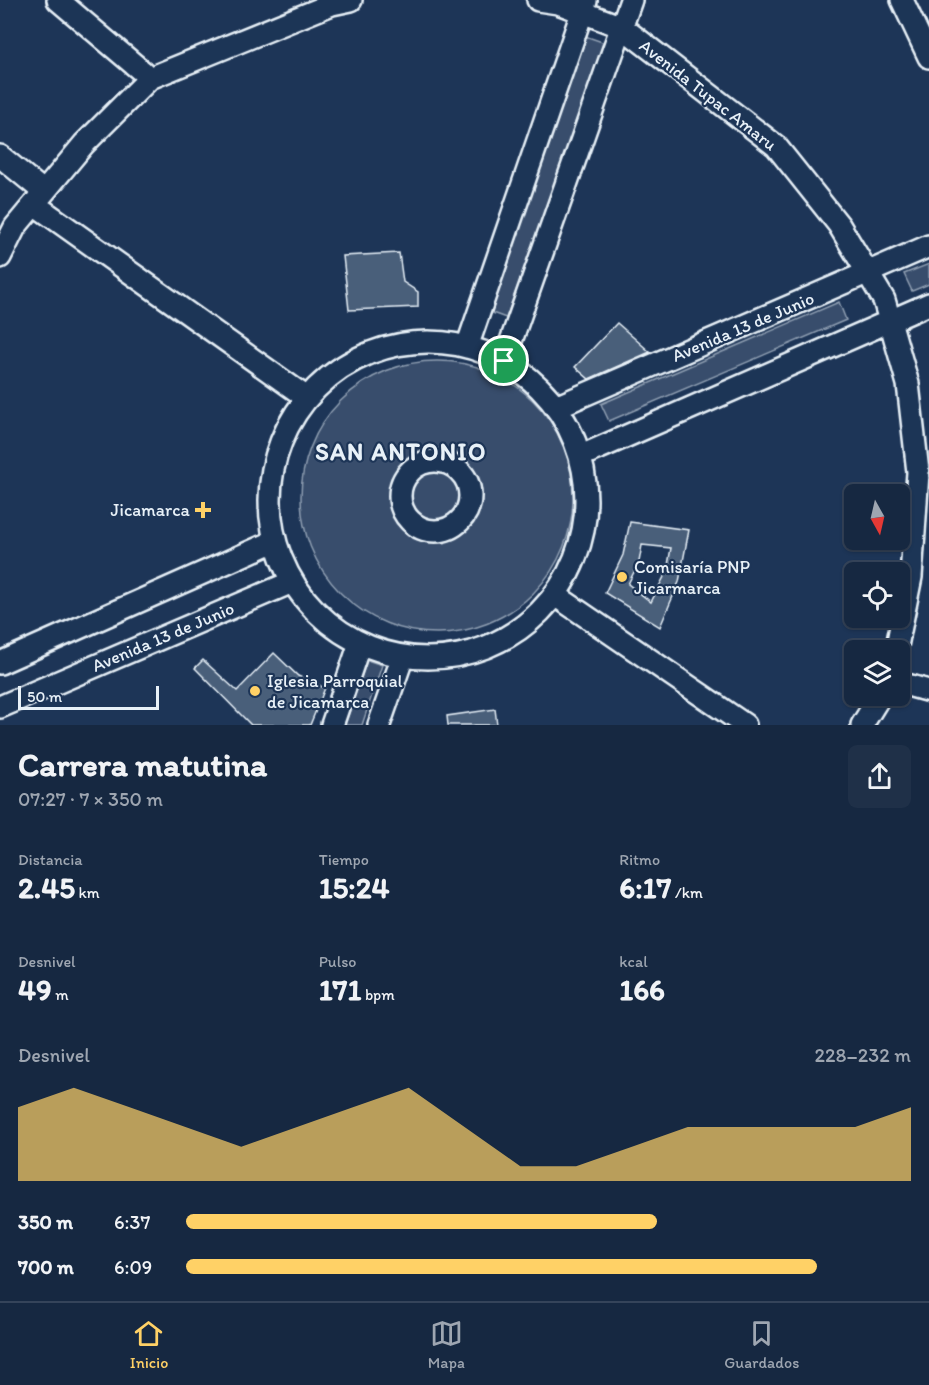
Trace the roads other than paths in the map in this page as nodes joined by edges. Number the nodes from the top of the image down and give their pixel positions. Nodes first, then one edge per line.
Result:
1 (58, 0) edge
2 (351, 0) edge
3 (538, 0) edge
4 (631, 0) edge
5 (902, 0) edge
6 (584, 6) edge
7 (622, 27) junction
8 (929, 57) edge
9 (150, 78) junction
10 (0, 156) edge
11 (39, 198) junction
12 (929, 246) edge
13 (0, 257) edge
14 (868, 273) junction
15 (929, 304) edge
16 (891, 321) junction
17 (467, 347) junction
18 (504, 361) junction
19 (307, 398) junction
20 (556, 407) junction
21 (581, 456) junction
22 (275, 541) junction
23 (292, 582) junction
24 (555, 595) junction
25 (898, 640) edge
26 (360, 643) junction
27 (403, 656) junction
28 (0, 663) edge
29 (910, 686) edge
30 (929, 691) edge
31 (874, 706) edge
32 (0, 707) edge
33 (332, 725) edge
34 (379, 725) edge
35 (745, 725) edge
36 (862, 725) edge

1 - 9 street
2 - 9 street
3 - 6 street, Avenida Tupac Amaru
4 - 7 street
5 - 8 street
6 - 7 street, Avenida Tupac Amaru
6 - 17 street
7 - 14 street, Avenida Tupac Amaru
7 - 18 street
9 - 11 street
10 - 11 street
11 - 13 street
11 - 19 street
12 - 14 street, Avenida 13 de Junio
14 - 16 street, Avenida Tupac Amaru
14 - 20 street, Avenida 13 de Junio
15 - 16 street
16 - 21 street
16 - 25 street, Avenida Tupac Amaru
17 - 18 street
17 - 19 street
18 - 20 street
19 - 22 street
20 - 21 street
21 - 24 street
22 - 23 street
22 - 28 street
23 - 26 street
23 - 32 street, Avenida 13 de Junio
24 - 27 street
24 - 35 street
26 - 27 street
26 - 33 street
27 - 34 street
29 - 30 street
31 - 36 street

